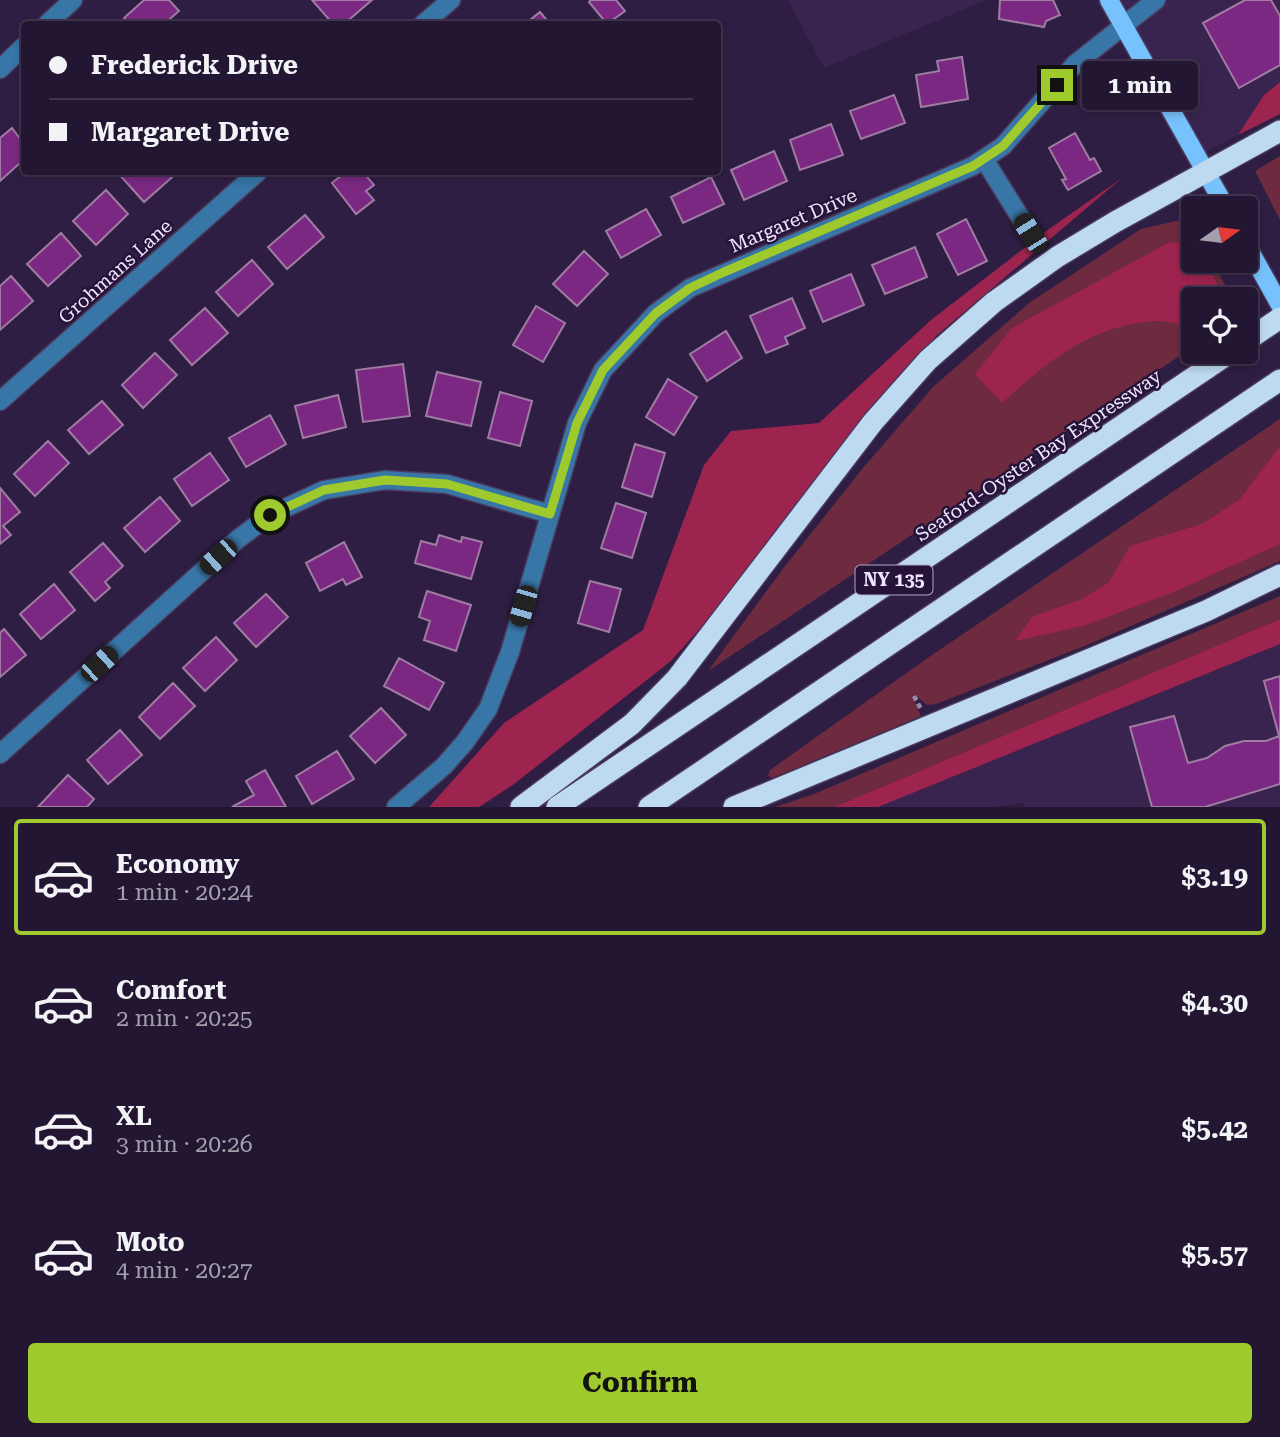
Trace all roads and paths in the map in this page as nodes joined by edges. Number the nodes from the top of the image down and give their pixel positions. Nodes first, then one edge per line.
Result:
1 (73, 0) edge
2 (451, 0) edge
3 (1110, 0) edge
4 (1156, 0) edge
5 (50, 21) edge
6 (427, 21) edge
7 (1123, 25) junction
8 (21, 49) edge
9 (0, 69) edge
10 (1280, 131) edge
11 (984, 159) junction
12 (1206, 172) junction
13 (255, 175) edge
14 (1219, 196) edge
15 (1030, 233) dead end
16 (1258, 266) edge
17 (1280, 305) edge
18 (1280, 318) edge
19 (1258, 333) edge
20 (1213, 364) edge
21 (1280, 380) edge
22 (0, 401) edge
23 (550, 514) junction
24 (1280, 575) edge
25 (0, 754) edge
26 (396, 807) edge
27 (521, 807) edge
28 (557, 807) edge
29 (649, 807) edge
30 (734, 807) edge

1 - 5 street
2 - 6 street
3 - 7 main road
4 - 7 street, Margaret Drive
7 - 11 street, Margaret Drive
7 - 12 main road
8 - 9 street
10 - 12 highway
11 - 15 street
11 - 23 street, Margaret Drive
12 - 14 main road
12 - 27 highway
13 - 22 street, Grohmans Lane
16 - 17 main road
18 - 19 highway
20 - 28 highway, Seaford-Oyster Bay Expressway / NY 135
21 - 29 highway, NY 135
23 - 25 street
23 - 26 street, Margaret Drive
24 - 30 highway

